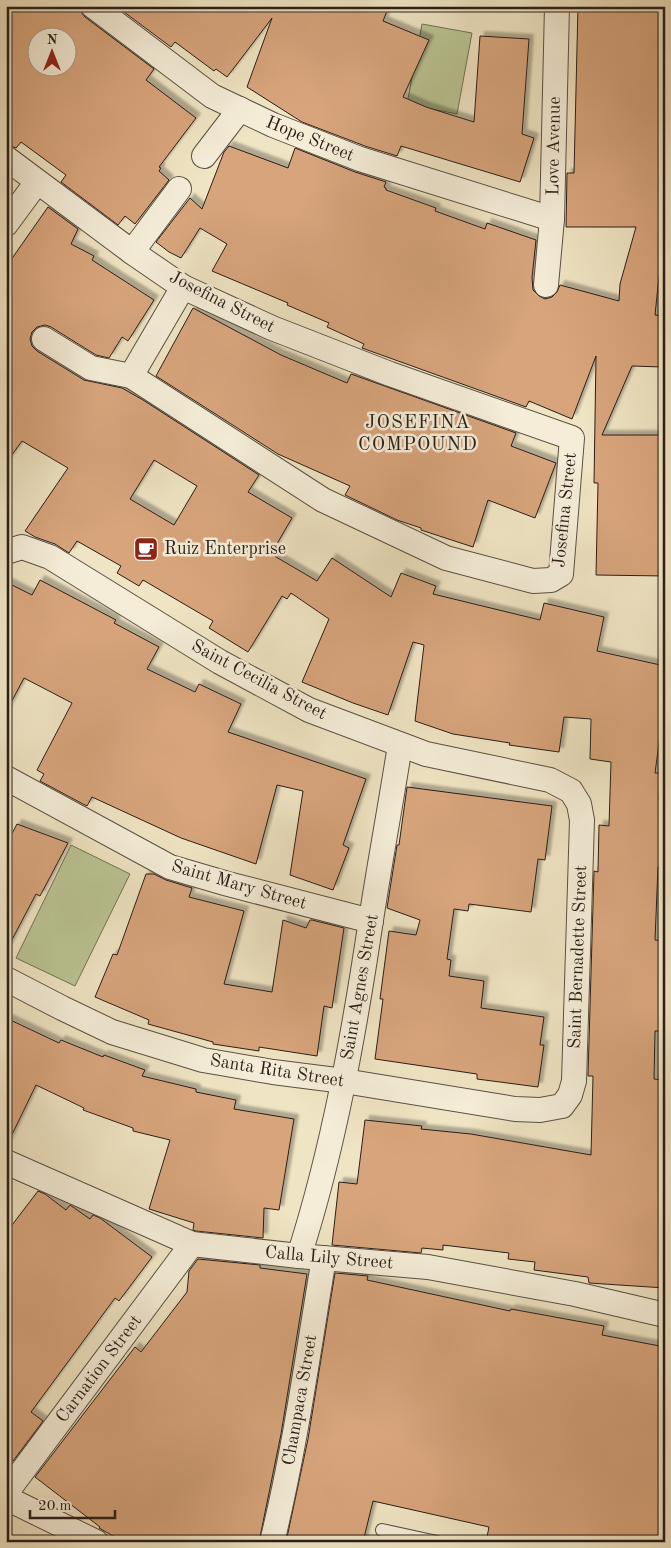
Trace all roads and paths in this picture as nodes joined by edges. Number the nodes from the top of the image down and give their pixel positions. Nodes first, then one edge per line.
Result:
1 (93, 6) edge
2 (558, 6) edge
3 (240, 109) junction
4 (204, 156) dead end
5 (6, 158) edge
6 (36, 182) junction
7 (179, 189) dead end
8 (552, 219) junction
9 (6, 224) edge
10 (132, 252) junction
11 (546, 284) dead end
12 (183, 287) junction
13 (44, 339) dead end
14 (131, 376) junction
15 (6, 552) edge
16 (400, 744) junction
17 (6, 778) edge
18 (579, 804) joint
19 (371, 921) junction
20 (6, 979) edge
21 (344, 1081) junction
22 (562, 1106) joint
23 (9, 1169) edge
24 (192, 1244) junction
25 (299, 1256) junction
26 (324, 1258) junction
27 (665, 1316) edge
28 (6, 1493) edge
29 (6, 1498) edge
30 (382, 1530) dead end
31 (96, 1542) edge
32 (272, 1542) edge
33 (437, 1542) edge

1 - 3 street, Hope Street
2 - 8 street, Love Avenue
3 - 4 street
3 - 8 street, Hope Street
5 - 6 street, Josefina Street
6 - 9 street
6 - 10 street, Josefina Street
7 - 10 street
8 - 11 street, Love Avenue
10 - 12 street, Josefina Street
12 - 14 street
12 - 14 street, Josefina Street
13 - 14 street, Josefina Street
15 - 16 street, Saint Cecilia Street
16 - 18 street, Saint Cecilia Street
16 - 19 street, Saint Agnes Street
17 - 19 street, Saint Mary Street
18 - 22 street, Saint Bernadette Street
19 - 21 street, Saint Agnes Street
20 - 21 street, Santa Rita Street
21 - 22 street, Santa Rita Street
21 - 25 street, Saint Agnes Street
23 - 24 street, Calla Lily Street
24 - 25 street, Calla Lily Street
24 - 28 street, Carnation Street
25 - 26 street, Calla Lily Street
26 - 27 street, Calla Lily Street
26 - 32 street, Champaca Street
29 - 31 street
30 - 33 lane

